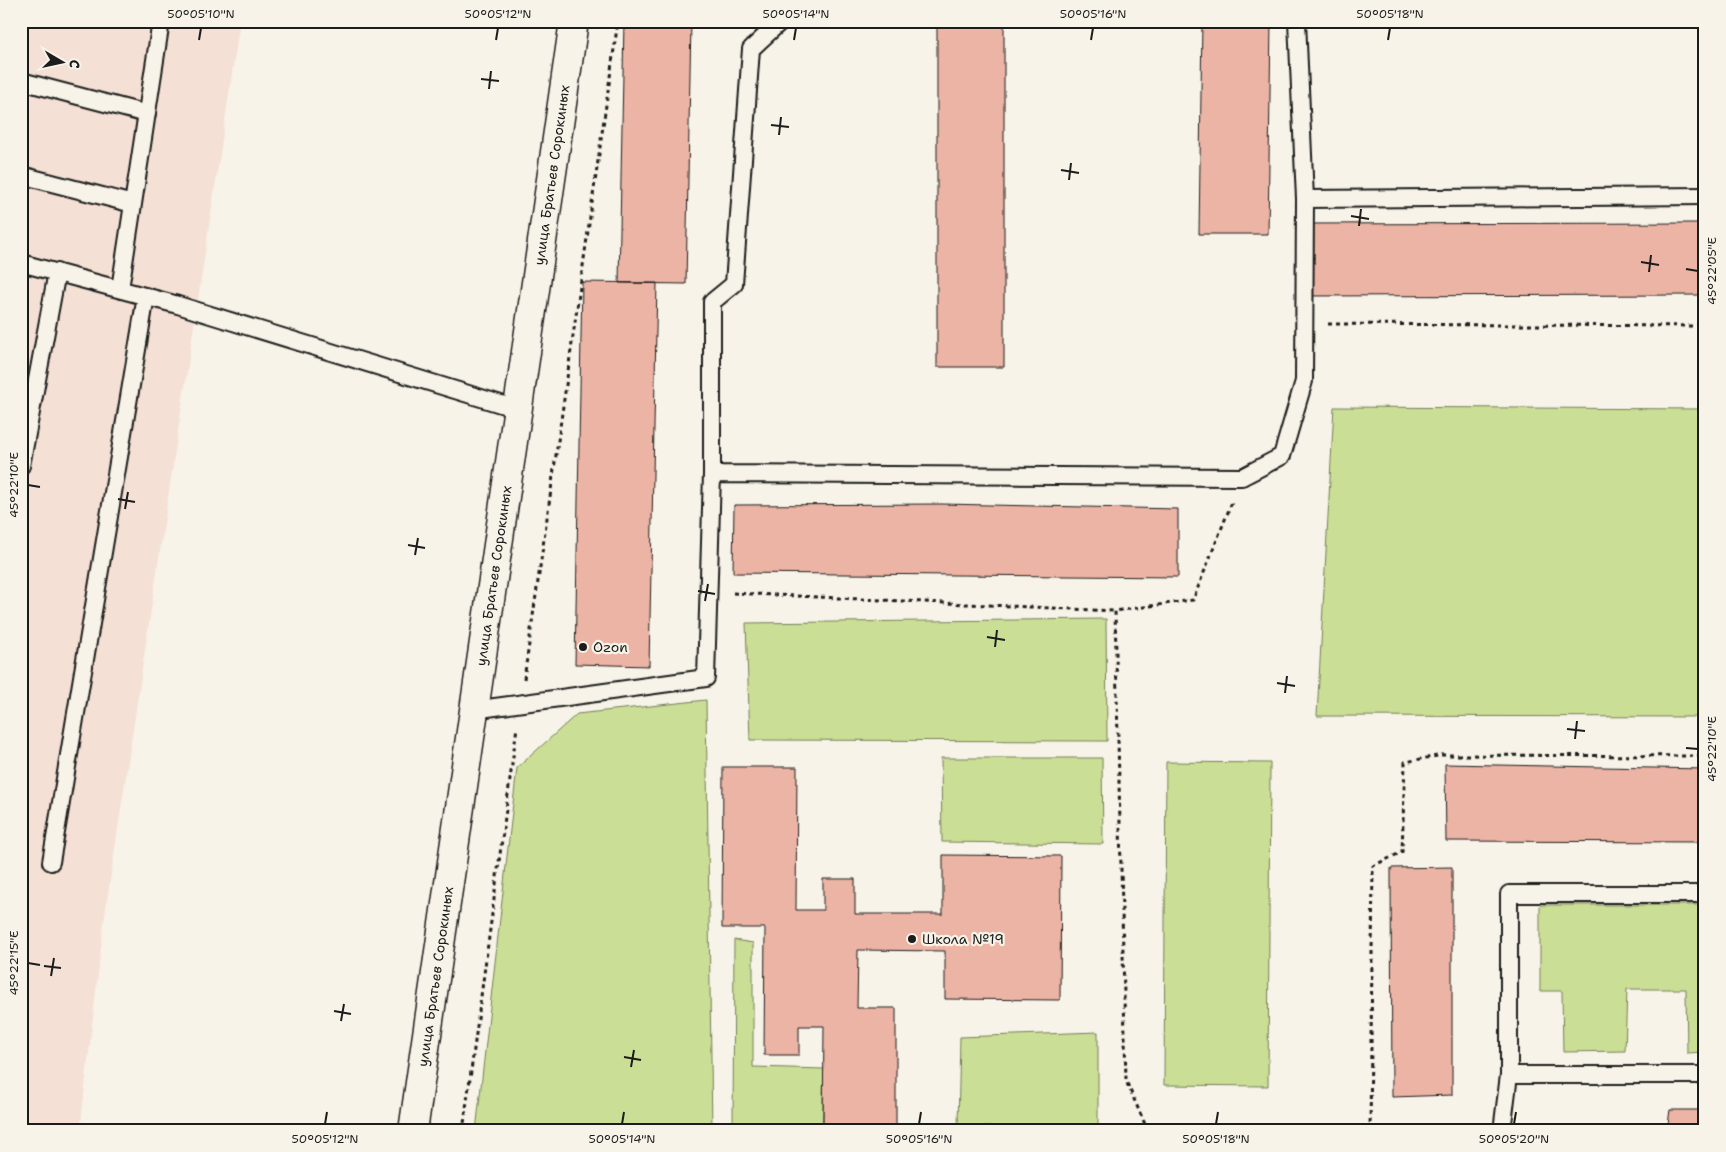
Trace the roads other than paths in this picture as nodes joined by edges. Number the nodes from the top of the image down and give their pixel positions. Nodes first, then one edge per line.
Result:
1 (161, 21) edge
2 (574, 21) edge
3 (778, 21) edge
4 (1297, 21) edge
5 (21, 82) edge
6 (147, 114) junction
7 (21, 175) edge
8 (1705, 196) edge
9 (1305, 199) junction
10 (133, 204) junction
11 (21, 263) edge
12 (57, 272) junction
13 (120, 289) junction
14 (146, 296) junction
15 (517, 409) junction
16 (21, 466) edge
17 (712, 474) junction
18 (473, 710) junction
19 (51, 862) dead end
20 (1705, 894) edge
21 (1509, 1075) junction
22 (1705, 1075) edge
23 (413, 1131) edge
24 (1502, 1131) edge

1 - 6 lane
2 - 15 street, улица Братьев Сорокиных
3 - 17 lane
4 - 9 lane
5 - 6 lane
6 - 10 lane
7 - 10 lane
8 - 9 lane
9 - 17 lane
10 - 13 lane
11 - 12 lane
12 - 13 lane
12 - 16 lane
13 - 14 lane
14 - 15 lane
14 - 19 lane
15 - 18 street, улица Братьев Сорокиных
17 - 18 lane
18 - 23 street, улица Братьев Сорокиных
20 - 21 lane
21 - 22 lane
21 - 24 lane

